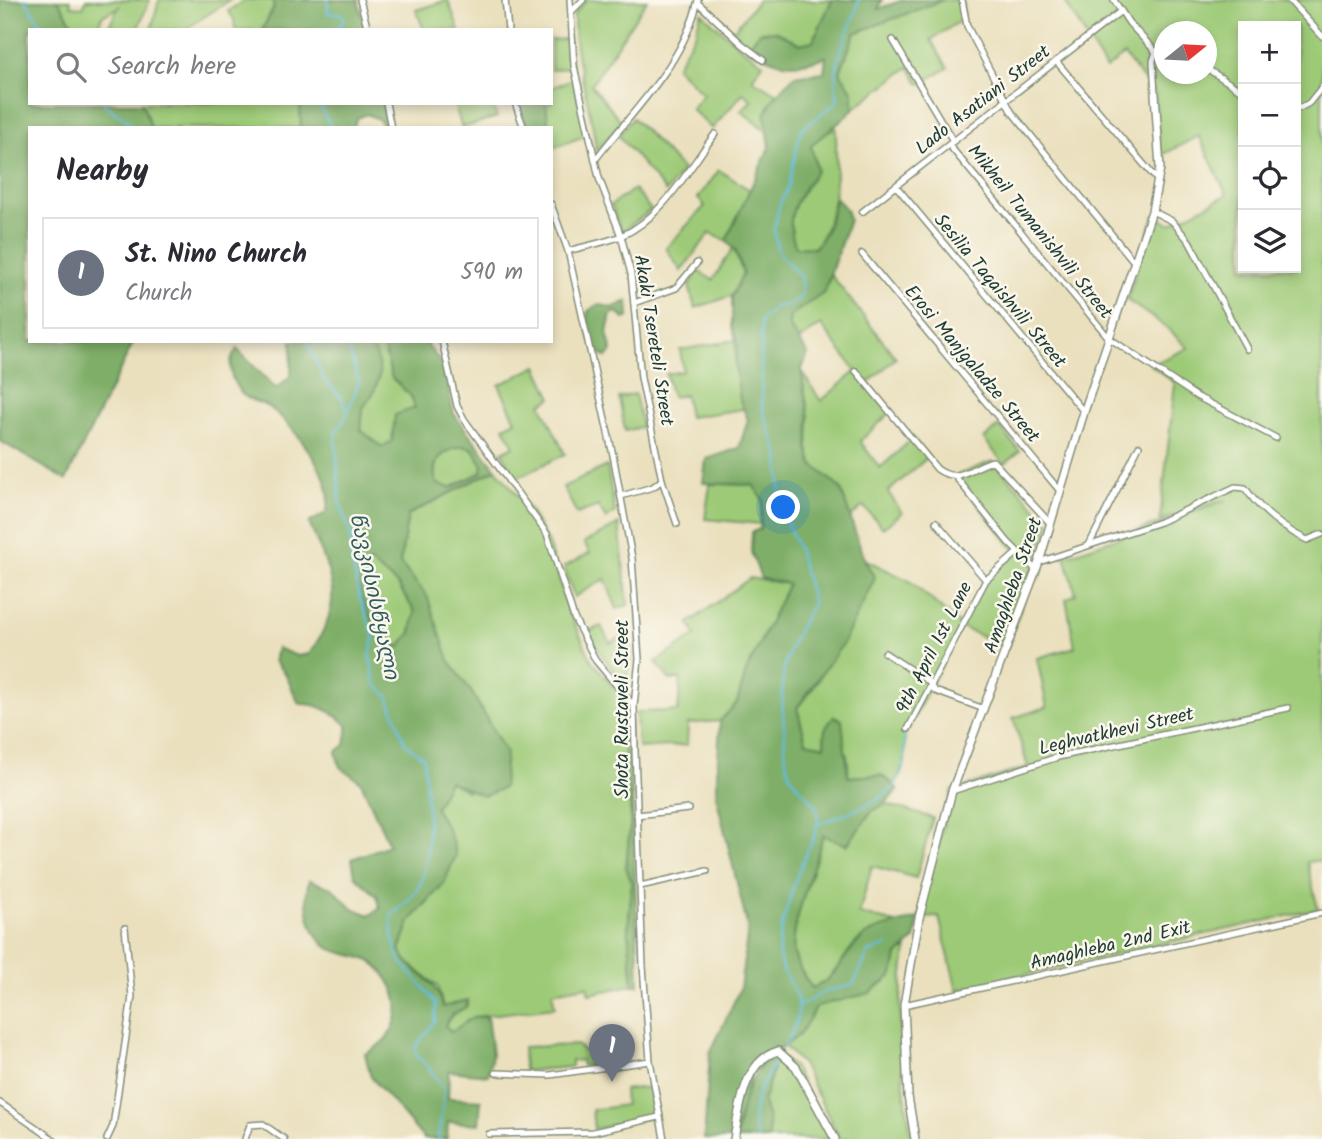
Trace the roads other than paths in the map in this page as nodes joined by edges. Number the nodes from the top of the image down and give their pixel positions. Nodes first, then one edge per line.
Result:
1 (360, 0) edge
2 (505, 0) edge
3 (570, 0) edge
4 (583, 0) edge
5 (962, 0) edge
6 (1114, 0) edge
7 (1289, 0) edge
8 (698, 2) edge
9 (1121, 11) junction
10 (571, 12) junction
11 (367, 28) edge
12 (508, 28) edge
13 (1322, 36) edge
14 (893, 40) dead end
15 (1154, 50) edge
16 (1154, 58) edge
17 (763, 60) dead end
18 (1056, 61) junction
19 (1217, 75) edge
20 (1154, 78) edge
21 (1154, 84) edge
22 (1322, 87) edge
23 (1238, 89) edge
24 (1155, 94) joint
25 (1006, 100) junction
26 (386, 105) edge
27 (516, 105) edge
28 (1301, 107) edge
29 (391, 126) edge
30 (523, 126) edge
31 (715, 134) dead end
32 (951, 143) junction
33 (595, 160) junction
34 (1158, 181) junction
35 (896, 186) junction
36 (553, 210) edge
37 (1152, 211) junction
38 (862, 212) dead end
39 (621, 236) junction
40 (568, 251) junction
41 (862, 254) dead end
42 (1135, 262) junction
43 (697, 263) dead end
44 (634, 303) junction
45 (1109, 338) junction
46 (442, 343) edge
47 (1247, 349) dead end
48 (856, 371) dead end
49 (1084, 412) junction
50 (1276, 438) dead end
51 (1139, 446) dead end
52 (955, 476) junction
53 (662, 480) junction
54 (1060, 491) junction
55 (621, 496) junction
56 (936, 522) dead end
57 (1050, 523) junction
58 (677, 524) dead end
59 (1322, 534) edge
60 (1089, 545) junction
61 (1017, 553) junction
62 (1038, 566) junction
63 (986, 580) junction
64 (885, 653) dead end
65 (931, 685) junction
66 (634, 706) junction
67 (1289, 708) dead end
68 (984, 709) junction
69 (908, 729) dead end
70 (952, 791) junction
71 (689, 809) dead end
72 (637, 814) junction
73 (707, 871) dead end
74 (640, 886) junction
75 (1322, 913) edge
76 (125, 928) dead end
77 (904, 1005) junction
78 (650, 1061) junction
79 (496, 1073) dead end
80 (0, 1103) edge
81 (659, 1117) junction
82 (489, 1133) dead end
83 (53, 1139) edge
84 (107, 1139) edge
85 (244, 1139) edge
86 (284, 1139) edge
87 (664, 1139) edge
88 (734, 1139) edge
89 (835, 1139) edge
90 (915, 1139) edge

1 - 11 street
2 - 12 street
3 - 10 street, Akaki Tsereteli Street
4 - 10 street
5 - 25 street
6 - 9 street
7 - 13 street
8 - 17 street
8 - 33 street
9 - 15 street
9 - 18 street, Lado Asatiani Street
10 - 33 street, Akaki Tsereteli Street
14 - 32 street, Mikheil Tumanishvili Street
16 - 20 street, Amaghleba Street
18 - 25 street, Lado Asatiani Street
18 - 34 street
19 - 23 street
21 - 24 street, Amaghleba Street
22 - 28 street
24 - 34 street, Amaghleba Street
25 - 32 street, Lado Asatiani Street
25 - 42 street
26 - 29 street
27 - 30 street
31 - 39 street
32 - 35 street, Lado Asatiani Street
32 - 45 street, Mikheil Tumanishvili Street
33 - 39 street, Akaki Tsereteli Street
34 - 37 street, Amaghleba Street
35 - 38 street, Lado Asatiani Street
35 - 49 street, Sesilia Taqaishvili Street
36 - 40 street, Shota Rustaveli Street
37 - 42 street, Amaghleba Street
37 - 47 street
39 - 40 street
39 - 44 street, Akaki Tsereteli Street
40 - 55 street, Shota Rustaveli Street
41 - 54 street, Erosi Manjgaladze Street
42 - 45 street, Amaghleba Street
43 - 44 street
44 - 53 street, Akaki Tsereteli Street
45 - 49 street, Amaghleba Street
45 - 50 street, Mikheil Tumanishvili Street
46 - 66 street
48 - 52 street
49 - 54 street, Amaghleba Street
51 - 60 street
52 - 57 street
52 - 61 street
53 - 55 street
53 - 58 street, Akaki Tsereteli Street
54 - 57 street, Amaghleba Street
55 - 66 street, Shota Rustaveli Street
56 - 63 street
57 - 62 street, Amaghleba Street
59 - 60 street
60 - 62 street
61 - 62 street
61 - 63 street, 9th April 1st Lane
62 - 68 street, Amaghleba Street
63 - 65 street, 9th April 1st Lane
64 - 65 street
65 - 68 street
65 - 69 street, 9th April 1st Lane
66 - 72 street, Shota Rustaveli Street
67 - 70 street, Leghvatkhevi Street
68 - 70 street, Amaghleba Street
70 - 77 street, Amaghleba Street
71 - 72 street
72 - 74 street, Shota Rustaveli Street
73 - 74 street
74 - 78 street, Shota Rustaveli Street
75 - 77 street, Amaghleba 2nd Exit
76 - 84 street
77 - 90 street, Amaghleba Street
78 - 79 street
78 - 81 street, Shota Rustaveli Street
80 - 83 street
81 - 82 street
81 - 87 street, Shota Rustaveli Street
85 - 86 street
88 - 89 street

